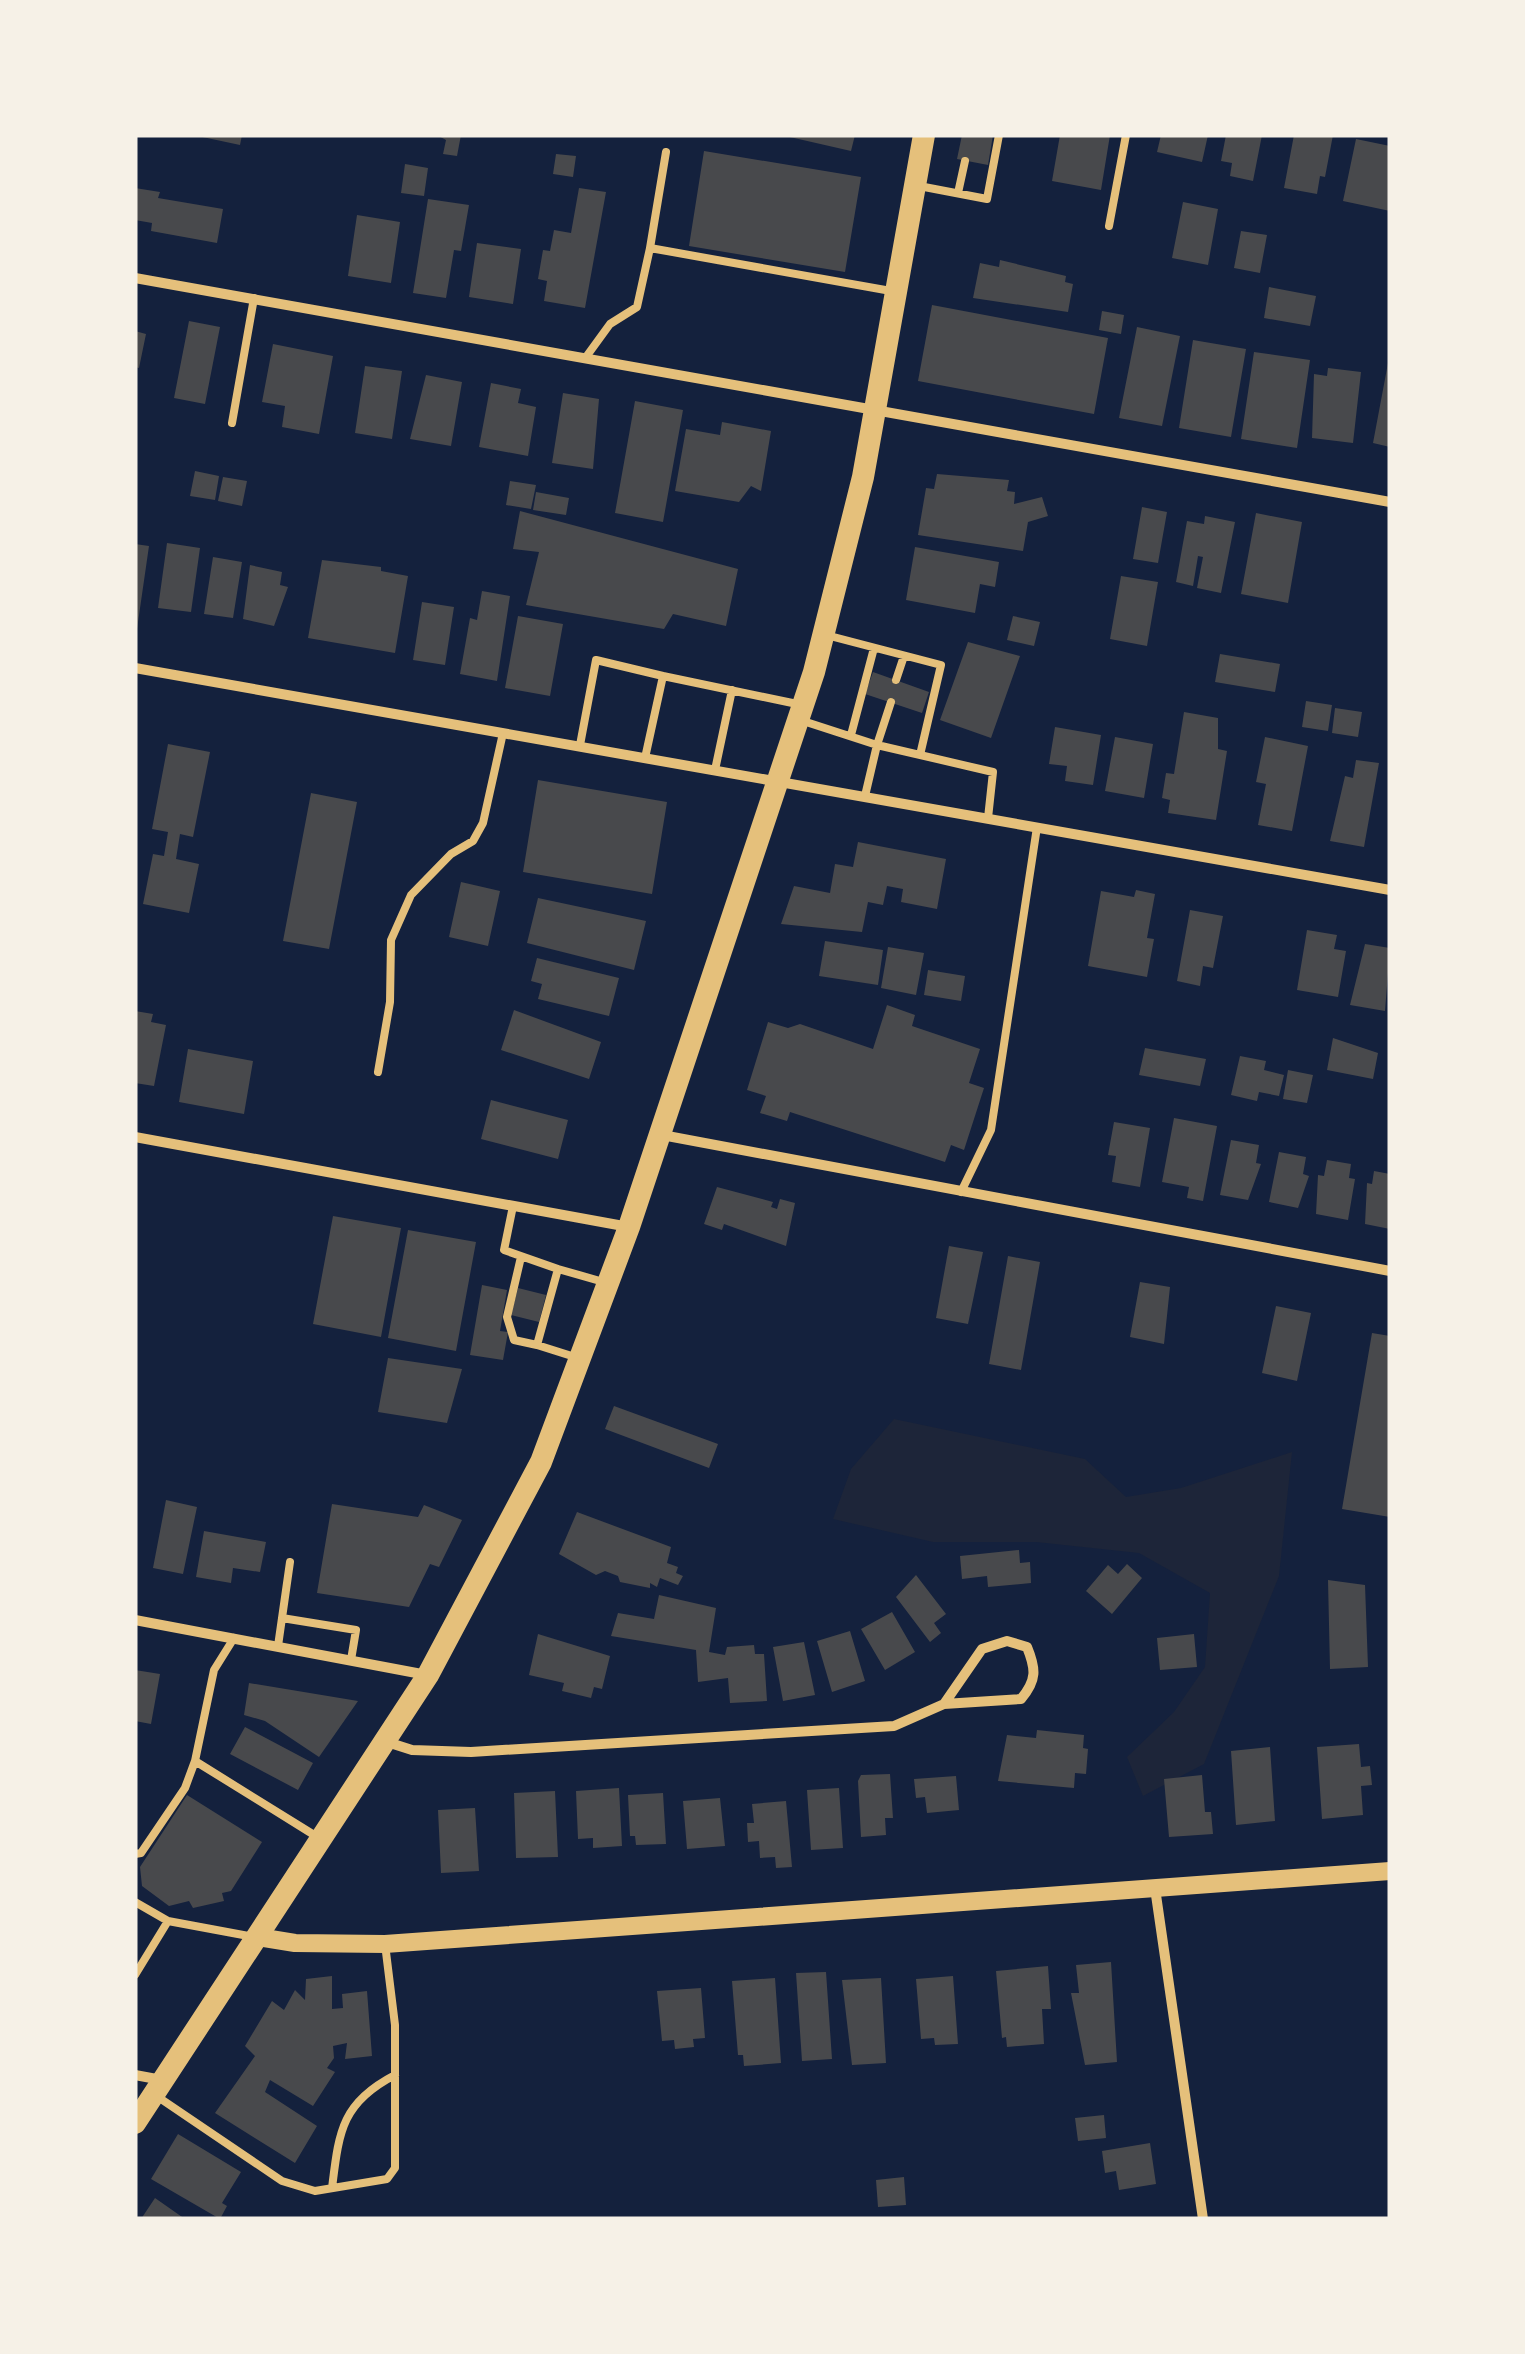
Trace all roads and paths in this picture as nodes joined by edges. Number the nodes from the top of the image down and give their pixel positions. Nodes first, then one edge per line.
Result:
1 (924, 135) edge
2 (999, 135) edge
3 (1126, 135) edge
4 (666, 152) dead end
5 (965, 161) dead end
6 (915, 185) junction
7 (958, 193) junction
8 (1109, 226) dead end
9 (650, 248) junction
10 (135, 278) edge
11 (896, 292) junction
12 (254, 298) junction
13 (586, 357) junction
14 (876, 408) junction
15 (232, 423) dead end
16 (1390, 502) edge
17 (823, 635) junction
18 (874, 648) junction
19 (904, 656) junction
20 (135, 668) edge
21 (663, 676) junction
22 (896, 680) dead end
23 (732, 690) junction
24 (891, 702) dead end
25 (800, 712) junction
26 (503, 733) junction
27 (851, 735) junction
28 (580, 745) junction
29 (877, 745) junction
30 (920, 755) junction
31 (645, 758) junction
32 (715, 770) junction
33 (780, 781) junction
34 (865, 796) junction
35 (988, 818) junction
36 (1037, 827) junction
37 (1390, 890) edge
38 (378, 1072) dead end
39 (660, 1135) junction
40 (135, 1137) edge
41 (960, 1193) junction
42 (513, 1206) junction
43 (628, 1228) junction
44 (521, 1257) junction
45 (558, 1269) junction
46 (1390, 1271) edge
47 (607, 1284) junction
48 (537, 1345) junction
49 (580, 1358) junction
50 (290, 1562) dead end
51 (282, 1618) junction
52 (135, 1620) edge
53 (234, 1638) junction
54 (278, 1646) junction
55 (351, 1660) junction
56 (428, 1675) junction
57 (944, 1704) junction
58 (386, 1742) junction
59 (194, 1761) junction
60 (322, 1840) junction
61 (135, 1854) edge
62 (1390, 1871) edge
63 (1155, 1888) junction
64 (135, 1902) edge
65 (168, 1921) junction
66 (258, 1938) junction
67 (386, 1944) junction
68 (135, 1975) edge
69 (135, 2074) edge
70 (396, 2075) junction
71 (158, 2087) junction
72 (135, 2123) edge
73 (332, 2188) junction
74 (1203, 2219) edge

1 - 6 main road
2 - 7 lane
3 - 8 lane
4 - 9 lane
5 - 7 lane
6 - 7 lane
6 - 11 main road
9 - 11 lane
9 - 13 lane
10 - 12 street
11 - 14 main road
12 - 13 street
12 - 15 lane
13 - 14 street
14 - 16 street
14 - 17 main road
17 - 18 lane
17 - 25 main road
18 - 19 lane
18 - 27 lane
19 - 22 lane
19 - 30 lane
20 - 26 street
21 - 23 lane
21 - 28 lane
21 - 31 lane
23 - 25 lane
23 - 32 lane
24 - 29 lane
25 - 27 lane
25 - 33 main road
26 - 28 street
26 - 38 lane
27 - 29 lane
28 - 31 street
29 - 30 lane
29 - 34 lane
30 - 35 lane
31 - 32 street
32 - 33 street
33 - 34 street
33 - 39 main road
34 - 35 street
35 - 36 street
36 - 37 street
36 - 41 lane
39 - 41 street
39 - 43 main road
40 - 42 street
41 - 46 street
42 - 43 street
42 - 44 lane
43 - 47 main road
44 - 45 lane
44 - 48 lane
45 - 47 lane
45 - 48 lane
47 - 49 main road
48 - 49 lane
49 - 56 main road
50 - 51 lane
51 - 54 lane
51 - 55 lane
52 - 53 street
53 - 54 street
53 - 59 lane
54 - 55 street
55 - 56 street
56 - 58 main road
57 - 57 street
57 - 58 street
58 - 60 main road
59 - 60 lane
59 - 61 lane
60 - 66 main road
62 - 63 street
63 - 67 street
63 - 74 street
64 - 65 lane
65 - 66 lane
65 - 68 lane
66 - 67 street
66 - 71 main road
67 - 70 lane
69 - 71 street
70 - 73 lane
70 - 73 lane
71 - 72 main road
71 - 73 lane

